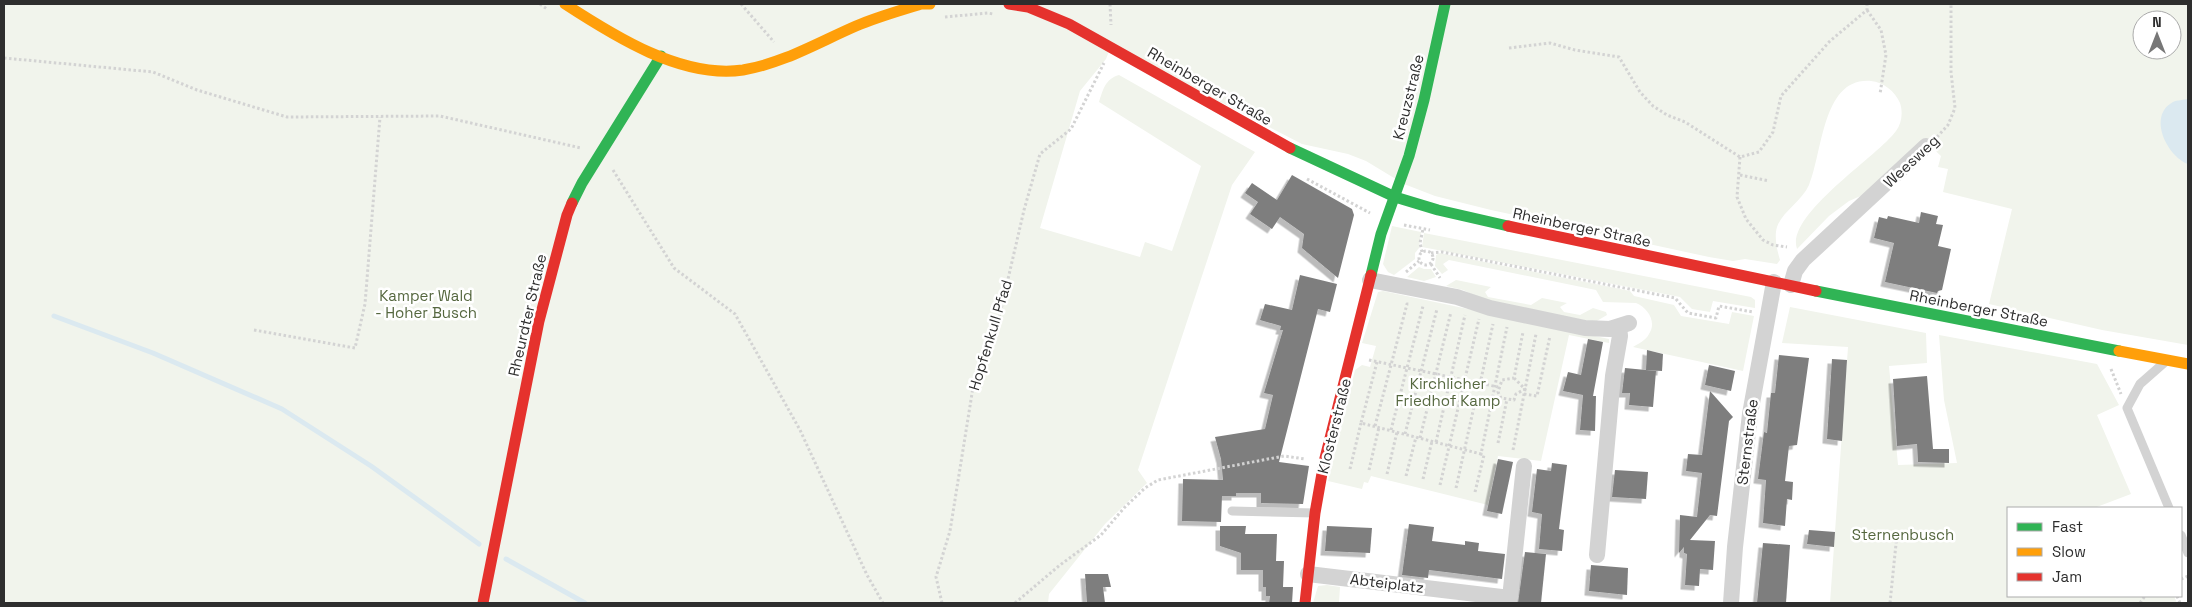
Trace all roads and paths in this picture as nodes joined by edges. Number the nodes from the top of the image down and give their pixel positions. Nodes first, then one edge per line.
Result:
1 (565, 4) edge
2 (741, 4) edge
3 (930, 4) edge
4 (1009, 4) edge
5 (1445, 4) edge
6 (1867, 4) edge
7 (1951, 4) edge
8 (1867, 10) junction
9 (996, 15) dead end
10 (936, 17) dead end
11 (1509, 48) dead end
12 (661, 56) junction
13 (786, 57) junction
14 (4, 58) edge
15 (1106, 59) dead end
16 (1880, 94) dead end
17 (380, 117) junction
18 (1926, 146) joint
19 (601, 153) junction
20 (1740, 157) junction
21 (1740, 175) junction
22 (1769, 181) dead end
23 (1395, 197) junction
24 (1424, 229) dead end
25 (1787, 247) dead end
26 (1422, 252) junction
27 (1431, 253) junction
28 (1431, 264) junction
29 (1370, 280) junction
30 (1442, 280) dead end
31 (1774, 282) junction
32 (1791, 285) junction
33 (1423, 306) junction
34 (1437, 309) junction
35 (1450, 312) junction
36 (1465, 314) junction
37 (1768, 315) junction
38 (1479, 318) junction
39 (1494, 321) junction
40 (254, 330) dead end
41 (1523, 332) dead end
42 (1536, 334) dead end
43 (1550, 336) dead end
44 (1352, 355) junction
45 (2167, 360) junction
46 (1377, 362) junction
47 (2109, 364) dead end
48 (2188, 364) edge
49 (1391, 365) junction
50 (1406, 368) junction
51 (1421, 371) junction
52 (1435, 374) junction
53 (1450, 377) junction
54 (1514, 378) junction
55 (1465, 380) junction
56 (1480, 384) junction
57 (1496, 387) junction
58 (1525, 389) junction
59 (1524, 394) junction
60 (1461, 399) junction
61 (1507, 399) junction
62 (2127, 408) junction
63 (1361, 422) junction
64 (1377, 427) junction
65 (1391, 430) junction
66 (1397, 432) junction
67 (1405, 434) junction
68 (1418, 437) junction
69 (1434, 442) junction
70 (1498, 443) dead end
71 (1450, 446) junction
72 (1465, 450) junction
73 (1513, 450) dead end
74 (1481, 454) junction
75 (1324, 462) junction
76 (1524, 466) dead end
77 (1350, 469) dead end
78 (1369, 470) dead end
79 (1387, 474) dead end
80 (1406, 476) dead end
81 (1423, 479) dead end
82 (1440, 484) dead end
83 (1456, 488) dead end
84 (1475, 492) dead end
85 (2169, 507) edge
86 (1232, 511) dead end
87 (1315, 513) junction
88 (1897, 534) dead end
89 (2182, 538) edge
90 (2188, 553) edge
91 (1597, 555) dead end
92 (1308, 574) junction
93 (1494, 600) edge
94 (483, 603) edge
95 (882, 603) edge
96 (942, 603) edge
97 (1015, 603) edge
98 (1305, 603) edge
99 (1731, 603) edge
100 (1890, 603) edge

1 - 12 main road
2 - 13 path
3 - 13 main road
4 - 23 main road, Rheinberger Straße
5 - 23 main road, Kreuzstraße
6 - 8 path
7 - 18 path, Weesweg
8 - 16 path
8 - 20 path
9 - 10 path
11 - 20 path
12 - 13 main road
12 - 19 main road, Rheurdter Straße
14 - 17 path
15 - 96 path, Hopfenkull Pfad
17 - 19 path
17 - 40 path
18 - 32 street, Weesweg
19 - 94 main road, Rheurdter Straße
19 - 95 path
20 - 21 path
21 - 22 path
21 - 25 path
23 - 29 main road, Klosterstraße
23 - 31 main road, Rheinberger Straße
24 - 26 path
26 - 27 path
26 - 28 path
27 - 28 path
27 - 37 path
28 - 30 path
29 - 44 main road, Klosterstraße
29 - 91 street
31 - 32 main road, Rheinberger Straße
31 - 37 street, Sternstraße
32 - 45 main road, Rheinberger Straße
33 - 34 path
33 - 49 path
33 - 50 path
34 - 35 path
34 - 51 path
35 - 36 path
35 - 52 path
36 - 38 path
36 - 53 path
37 - 99 street, Sternstraße
38 - 39 path
38 - 55 path
39 - 56 path
39 - 57 path
41 - 54 path
42 - 58 path
43 - 59 path
44 - 46 path
44 - 75 main road, Klosterstraße
45 - 48 main road, Rheinberger Straße
45 - 62 lane
46 - 49 path
46 - 63 path
47 - 62 path
49 - 50 path
49 - 64 path
50 - 51 path
50 - 65 path
51 - 52 path
51 - 67 path
52 - 53 path
52 - 68 path
53 - 55 path
53 - 69 path
54 - 57 path
54 - 58 path
55 - 56 path
55 - 60 path
56 - 57 path
57 - 61 path
57 - 74 path
58 - 59 path
58 - 61 path
59 - 73 path
60 - 71 path
60 - 72 path
61 - 70 path
62 - 85 lane
63 - 64 path
63 - 77 path
64 - 65 path
64 - 78 path
65 - 66 path
66 - 67 path
66 - 79 path
67 - 68 path
68 - 69 path
68 - 80 path
69 - 71 path
69 - 81 path
71 - 72 path
71 - 82 path
72 - 74 path
72 - 83 path
74 - 84 path
75 - 87 main road, Klosterstraße
75 - 97 path
76 - 93 street, Abteiplatz
86 - 87 lane
87 - 92 main road, Klosterstraße
88 - 100 path
89 - 90 lane
92 - 93 street, Abteiplatz
92 - 98 main road

